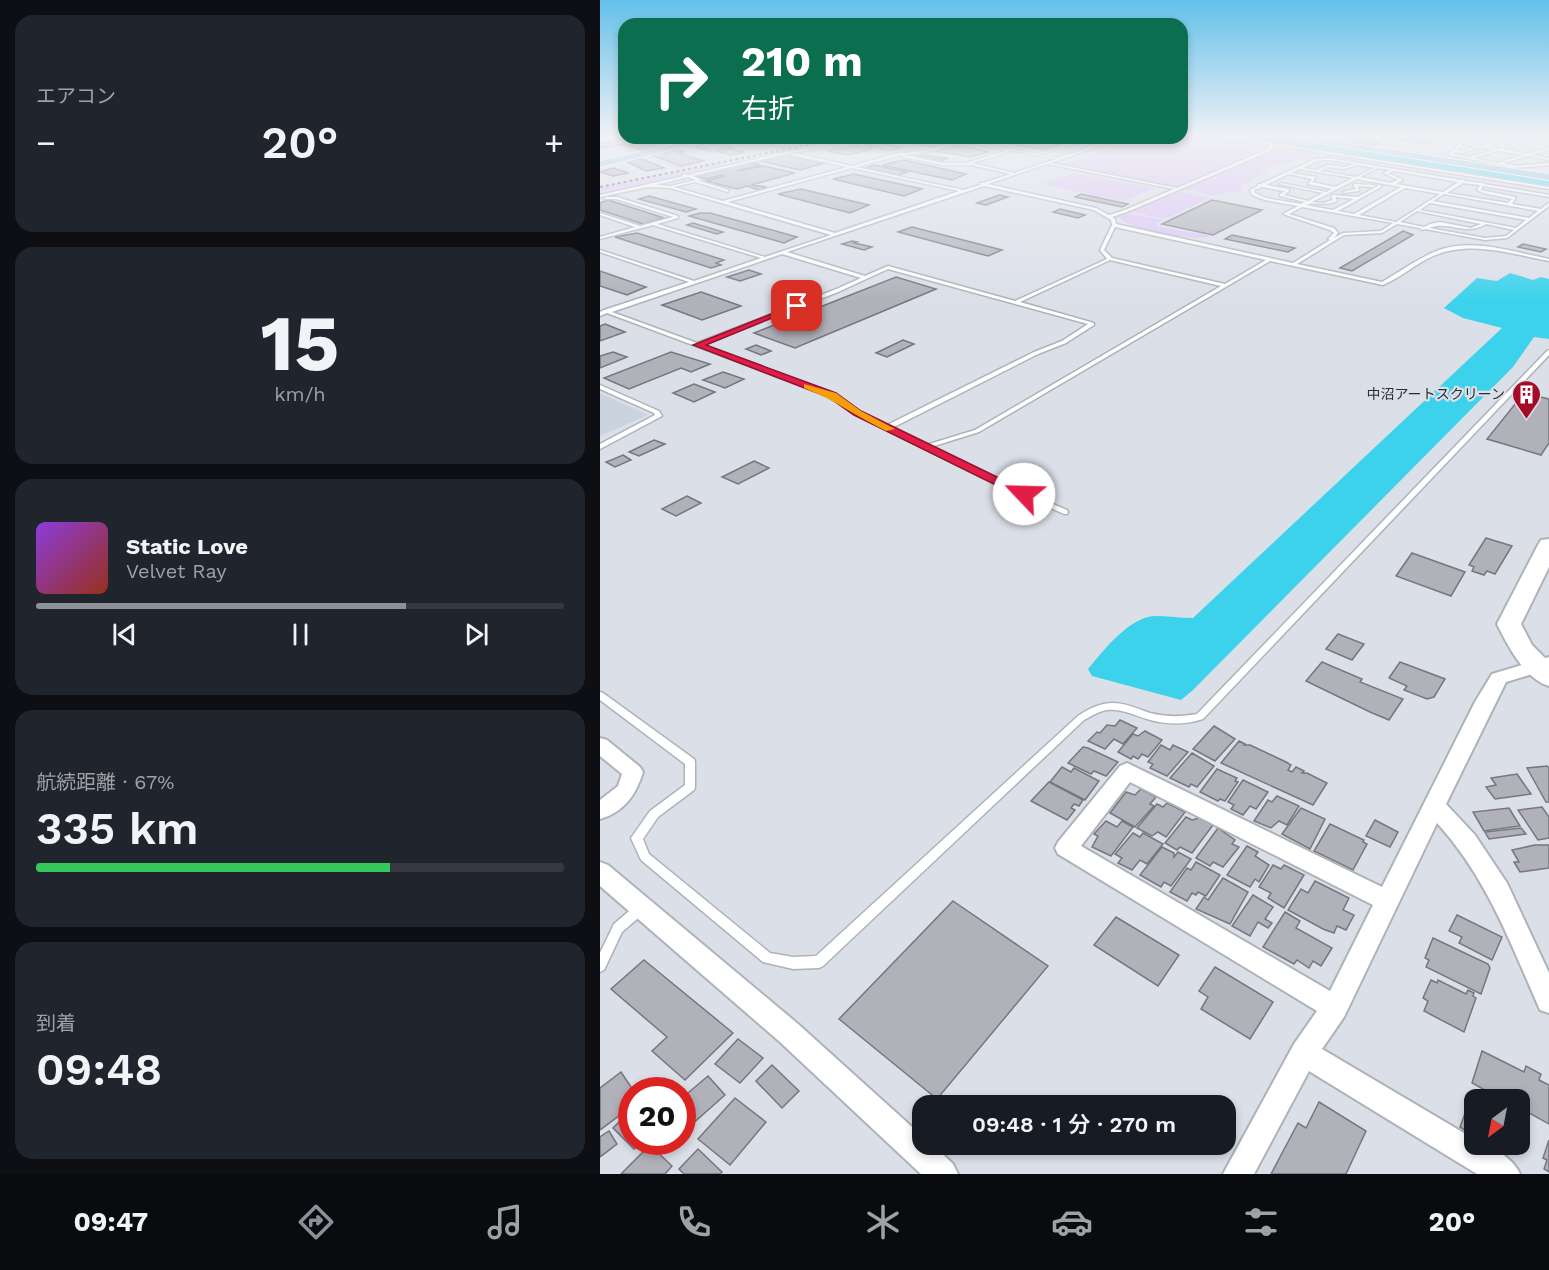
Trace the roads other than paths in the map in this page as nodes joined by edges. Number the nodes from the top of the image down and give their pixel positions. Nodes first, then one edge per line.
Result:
1 (629, 191) edge
2 (684, 191) edge
3 (765, 191) edge
4 (963, 191) edge
5 (1012, 191) edge
6 (1173, 191) edge
7 (1252, 191) edge
8 (1287, 191) edge
9 (1327, 191) joint
10 (1356, 191) edge
11 (1370, 191) edge
12 (1397, 191) edge
13 (1431, 191) edge
14 (1447, 191) edge
15 (1481, 191) edge
16 (1523, 191) edge
17 (1443, 193) junction
18 (1549, 196) edge
19 (600, 198) edge
20 (1358, 198) junction
21 (1308, 201) junction
22 (1491, 201) junction
23 (724, 202) junction
24 (1430, 202) junction
25 (1509, 204) junction
26 (1549, 204) edge
27 (1299, 205) junction
28 (1416, 210) junction
29 (1477, 210) junction
30 (1541, 210) junction
31 (1333, 212) junction
32 (600, 214) edge
33 (1109, 216) junction
34 (1354, 216) junction
35 (1464, 219) junction
36 (1530, 219) junction
37 (1485, 223) junction
38 (654, 224) junction
39 (1395, 224) junction
40 (1114, 225) junction
41 (639, 227) junction
42 (1422, 229) junction
43 (1517, 229) junction
44 (835, 234) junction
45 (600, 236) edge
46 (600, 250) edge
47 (1313, 251) junction
48 (781, 252) junction
49 (766, 258) junction
50 (1110, 259) junction
51 (1270, 259) junction
52 (1549, 260) edge
53 (1294, 264) junction
54 (864, 277) junction
55 (694, 282) junction
56 (1224, 285) junction
57 (1014, 303) junction
58 (600, 309) edge
59 (604, 313) edge
60 (698, 345) junction
61 (1549, 352) edge
62 (600, 387) edge
63 (887, 428) junction
64 (600, 447) edge
65 (925, 447) junction
66 (1064, 512) dead end
67 (1549, 545) edge
68 (1545, 669) edge
69 (600, 695) edge
70 (600, 745) edge
71 (1434, 806) junction
72 (600, 811) edge
73 (600, 872) edge
74 (1387, 901) junction
75 (642, 908) junction
76 (600, 966) edge
77 (1549, 1001) edge
78 (1335, 1008) junction
79 (1304, 1053) junction
80 (944, 1174) edge
81 (1238, 1174) edge
82 (1505, 1174) edge

1 - 19 lane
2 - 23 lane
3 - 23 lane
4 - 44 lane
5 - 33 lane
6 - 33 lane
7 - 27 lane
8 - 21 lane
9 - 10 lane
9 - 21 lane
11 - 20 lane
12 - 34 lane
13 - 17 lane
14 - 17 lane
15 - 25 lane
16 - 18 lane
17 - 22 lane
17 - 24 lane
19 - 38 lane
20 - 21 lane
20 - 31 lane
21 - 27 lane
22 - 25 lane
22 - 29 lane
23 - 44 lane
24 - 28 lane
24 - 29 lane
25 - 30 lane
26 - 30 lane
27 - 31 lane
27 - 47 lane
28 - 35 lane
28 - 39 lane
29 - 35 lane
29 - 36 lane
30 - 36 lane
31 - 34 lane
32 - 41 lane
33 - 40 lane
34 - 39 lane
35 - 37 lane
36 - 43 lane
37 - 42 lane
37 - 43 lane
38 - 41 lane
38 - 49 lane
39 - 42 lane
39 - 47 lane
40 - 50 lane
40 - 51 lane
41 - 45 lane
42 - 43 lane
44 - 48 lane
46 - 55 lane
47 - 53 lane
48 - 49 lane
48 - 54 lane
49 - 55 lane
50 - 56 lane
50 - 57 lane
51 - 53 lane
51 - 56 lane
52 - 53 lane
54 - 57 lane
54 - 60 lane
55 - 59 lane
56 - 65 lane
57 - 63 lane
58 - 59 lane
59 - 60 lane
60 - 63 lane
61 - 69 lane
62 - 64 lane
63 - 65 lane
65 - 66 lane
67 - 68 street
68 - 71 street
70 - 72 street
71 - 74 street
71 - 77 street
73 - 75 street
74 - 78 street
74 - 78 street
75 - 76 lane
75 - 80 street
78 - 79 street
79 - 81 street
79 - 82 street

